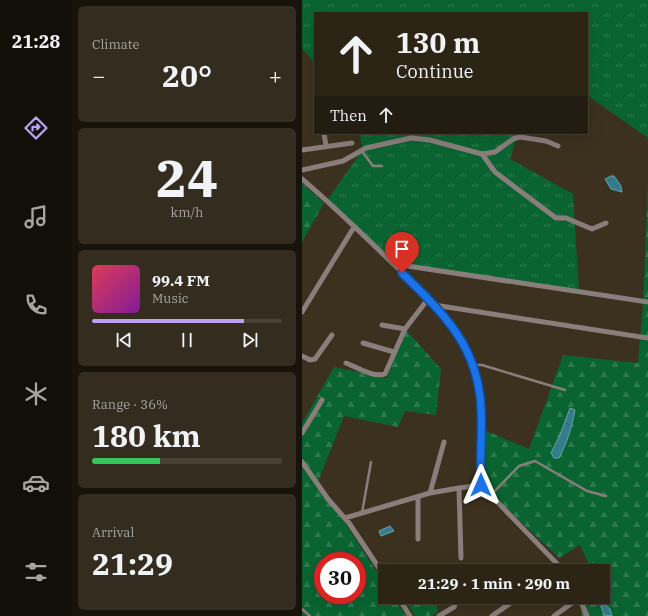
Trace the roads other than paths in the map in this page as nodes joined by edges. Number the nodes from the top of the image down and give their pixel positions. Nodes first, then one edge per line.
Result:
1 (324, 134) edge
2 (352, 143) dead end
3 (326, 146) junction
4 (558, 146) dead end
5 (302, 150) edge
6 (361, 150) junction
7 (482, 154) junction
8 (382, 166) dead end
9 (302, 170) edge
10 (302, 179) edge
11 (606, 223) dead end
12 (354, 226) junction
13 (393, 264) junction
14 (428, 299) junction
15 (648, 302) edge
16 (434, 305) junction
17 (302, 312) edge
18 (382, 325) dead end
19 (405, 328) junction
20 (332, 335) dead end
21 (648, 338) edge
22 (364, 343) dead end
23 (394, 352) junction
24 (302, 356) edge
25 (346, 363) dead end
26 (473, 365) junction
27 (565, 390) dead end
28 (322, 400) dead end
29 (302, 433) edge
30 (444, 442) dead end
31 (302, 462) edge
32 (371, 462) dead end
33 (481, 485) junction
34 (459, 488) junction
35 (430, 493) junction
36 (491, 495) junction
37 (606, 496) dead end
38 (418, 497) junction
39 (362, 513) junction
40 (345, 518) junction
41 (418, 539) dead end
42 (461, 558) dead end
43 (558, 564) edge
44 (378, 567) edge
45 (402, 604) edge
46 (455, 604) edge
47 (509, 604) edge
48 (570, 604) edge
49 (582, 604) edge
50 (302, 609) edge
51 (310, 616) edge
52 (410, 616) edge
53 (439, 616) edge
54 (492, 616) edge
55 (554, 616) edge
56 (587, 616) edge

1 - 3 street
2 - 3 street
3 - 5 street
4 - 7 street
6 - 7 street
6 - 8 lane
6 - 9 street
7 - 11 street
10 - 12 street
12 - 13 street
12 - 17 street
13 - 14 street
13 - 15 street
14 - 16 street
14 - 19 street
16 - 21 street
16 - 26 street
18 - 19 street
19 - 23 street
20 - 24 street
22 - 23 street
23 - 25 street
26 - 27 lane
26 - 33 street
28 - 29 street
30 - 35 street
31 - 40 street
32 - 39 lane
33 - 34 street
33 - 36 street
34 - 35 street
34 - 42 street
35 - 38 street
36 - 37 lane
36 - 43 street
38 - 39 street
38 - 41 street
39 - 40 street
40 - 44 street
45 - 52 street
46 - 53 street
47 - 54 street
48 - 55 street
49 - 56 street
50 - 51 lane

